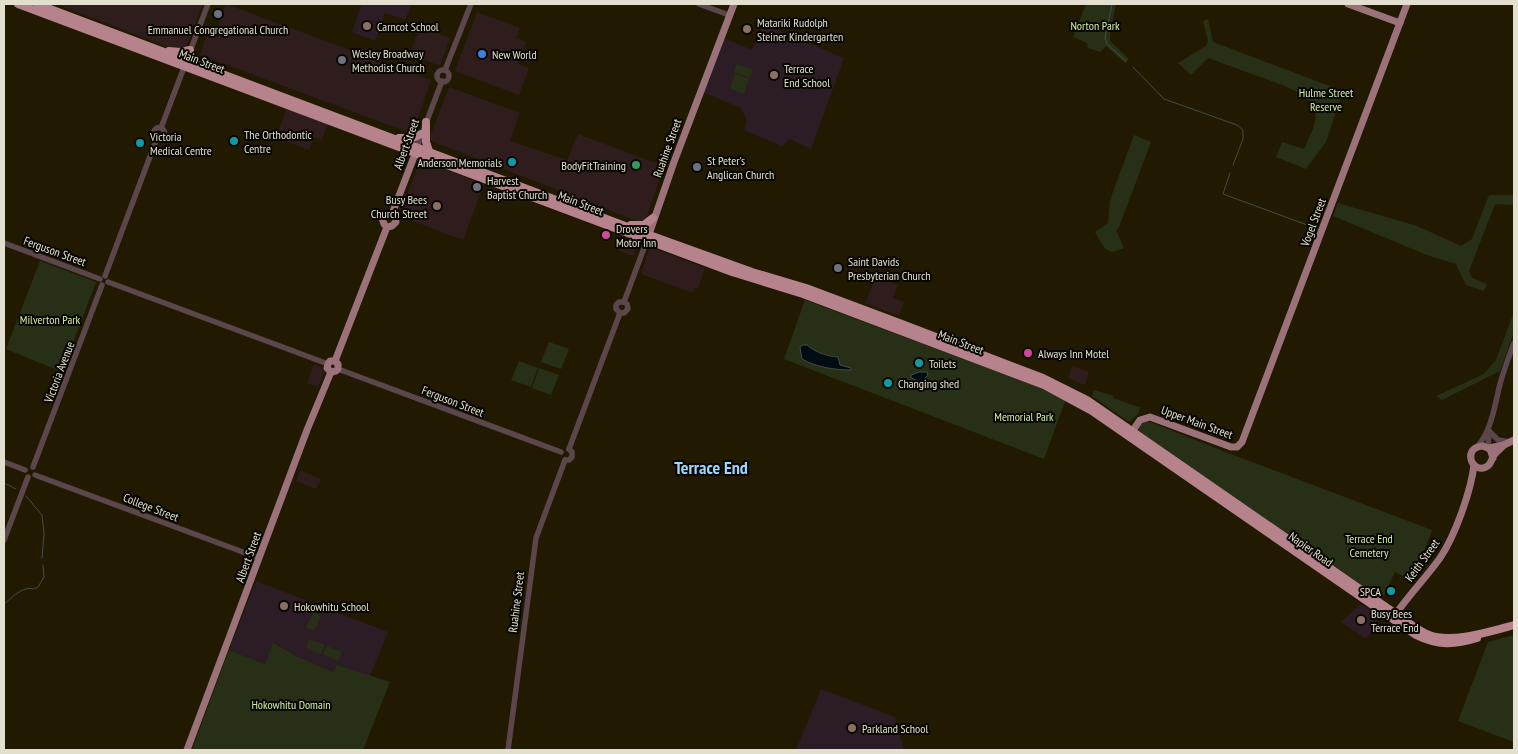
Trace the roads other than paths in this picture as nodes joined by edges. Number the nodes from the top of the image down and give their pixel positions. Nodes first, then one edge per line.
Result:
1 (18, 4) edge
2 (37, 4) edge
3 (208, 4) edge
4 (471, 4) edge
5 (699, 4) edge
6 (734, 4) edge
7 (1348, 4) edge
8 (1408, 4) edge
9 (729, 15) junction
10 (1400, 24) junction
11 (157, 49) junction
12 (190, 50) junction
13 (185, 63) junction
14 (426, 122) junction
15 (421, 134) junction
16 (388, 136) junction
17 (416, 150) junction
18 (429, 151) junction
19 (653, 218) junction
20 (620, 223) junction
21 (648, 237) junction
22 (4, 243) edge
23 (104, 280) junction
24 (1514, 343) edge
25 (333, 366) junction
26 (1490, 424) junction
27 (1489, 431) junction
28 (1131, 434) junction
29 (1510, 442) edge
30 (1478, 446) junction
31 (1237, 447) joint
32 (1489, 448) junction
33 (569, 449) junction
34 (561, 452) junction
35 (1493, 458) junction
36 (565, 460) junction
37 (4, 462) edge
38 (1474, 465) junction
39 (33, 467) junction
40 (1483, 468) junction
41 (25, 470) junction
42 (36, 475) junction
43 (28, 477) junction
44 (1472, 482) junction
45 (4, 540) edge
46 (259, 558) junction
47 (1394, 616) junction
48 (1514, 625) edge
49 (187, 750) edge
50 (508, 750) edge

1 - 13 highway, Main Street
2 - 11 highway, Main Street
3 - 12 street
4 - 14 street, Albert Street
5 - 9 street
6 - 9 main road, Ruahine Street
7 - 10 main road
8 - 10 main road, Vogel Street
9 - 19 main road, Ruahine Street
10 - 31 main road, Vogel Street
11 - 12 highway
11 - 13 highway, Main Street
12 - 13 street
13 - 16 highway, Main Street
13 - 17 highway, Main Street
13 - 23 street, Victoria Avenue
14 - 15 street, Albert Street
14 - 18 highway
15 - 16 highway
15 - 17 street, Albert Street
16 - 17 highway, Main Street
17 - 18 highway, Main Street
17 - 21 highway, Main Street
17 - 25 main road, Albert Street
18 - 20 highway, Main Street
19 - 20 highway
19 - 21 main road, Ruahine Street
20 - 21 highway, Main Street
21 - 28 highway, Main Street
21 - 33 street, Ruahine Street
22 - 23 street, Ferguson Street
23 - 25 street, Ferguson Street
23 - 39 street, Victoria Avenue
24 - 26 street
25 - 34 street, Ferguson Street
25 - 46 main road, Albert Street
26 - 27 street
26 - 30 street
27 - 29 street
27 - 32 street
28 - 31 main road, Upper Main Street
28 - 47 highway, Napier Road
29 - 32 main road
29 - 35 main road
30 - 32 main road
30 - 38 main road
32 - 35 main road
33 - 34 street
33 - 36 street
34 - 36 street
35 - 40 main road
36 - 50 street, Ruahine Street
37 - 41 street
38 - 40 main road
38 - 44 main road, Keith Street
39 - 41 street
39 - 42 street
40 - 44 main road, Keith Street
41 - 43 street
42 - 43 street
42 - 46 street, College Street
43 - 45 street
44 - 47 main road, Keith Street
46 - 49 main road, Albert Street
47 - 48 highway, Napier Road

